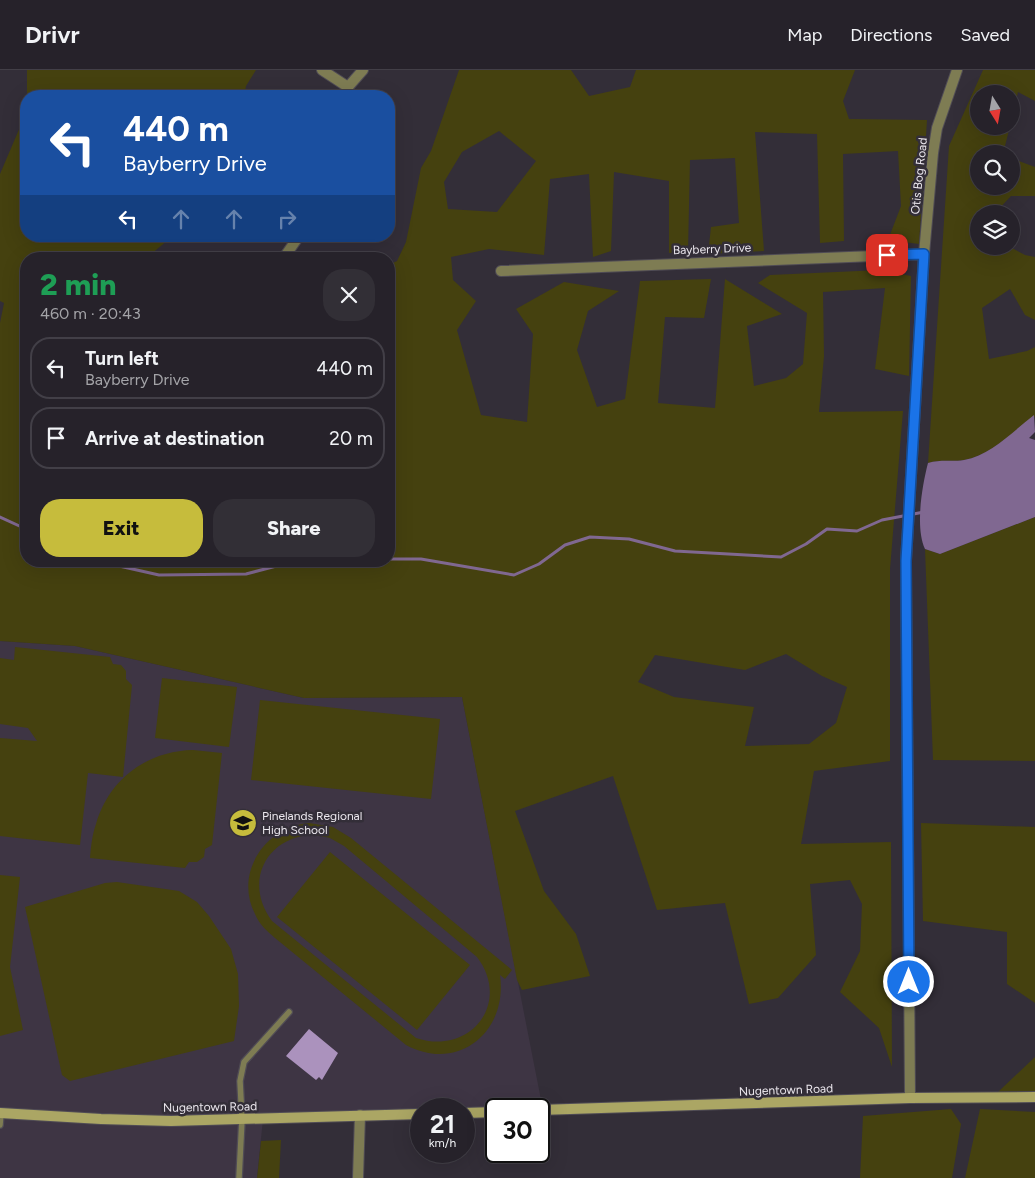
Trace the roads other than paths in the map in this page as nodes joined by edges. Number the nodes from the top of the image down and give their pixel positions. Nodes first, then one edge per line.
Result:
1 (322, 70) edge
2 (363, 70) edge
3 (957, 70) edge
4 (345, 90) edge
5 (347, 90) edge
6 (924, 254) junction
7 (501, 271) dead end
8 (289, 1012) dead end
9 (1035, 1097) edge
10 (910, 1098) junction
11 (550, 1110) edge
12 (0, 1113) edge
13 (410, 1114) edge
14 (360, 1115) junction
15 (242, 1120) junction
16 (0, 1125) edge
17 (240, 1178) edge
18 (358, 1178) edge

1 - 4 street
2 - 5 street
3 - 6 street, Otis Bog Road
6 - 7 street, Bayberry Drive
6 - 10 street, Otis Bog Road
8 - 15 lane
9 - 10 street, Nugentown Road
10 - 11 street, Nugentown Road
12 - 15 street, Nugentown Road
12 - 16 lane
13 - 14 street, Nugentown Road
14 - 15 street, Nugentown Road
14 - 18 street
15 - 17 lane

